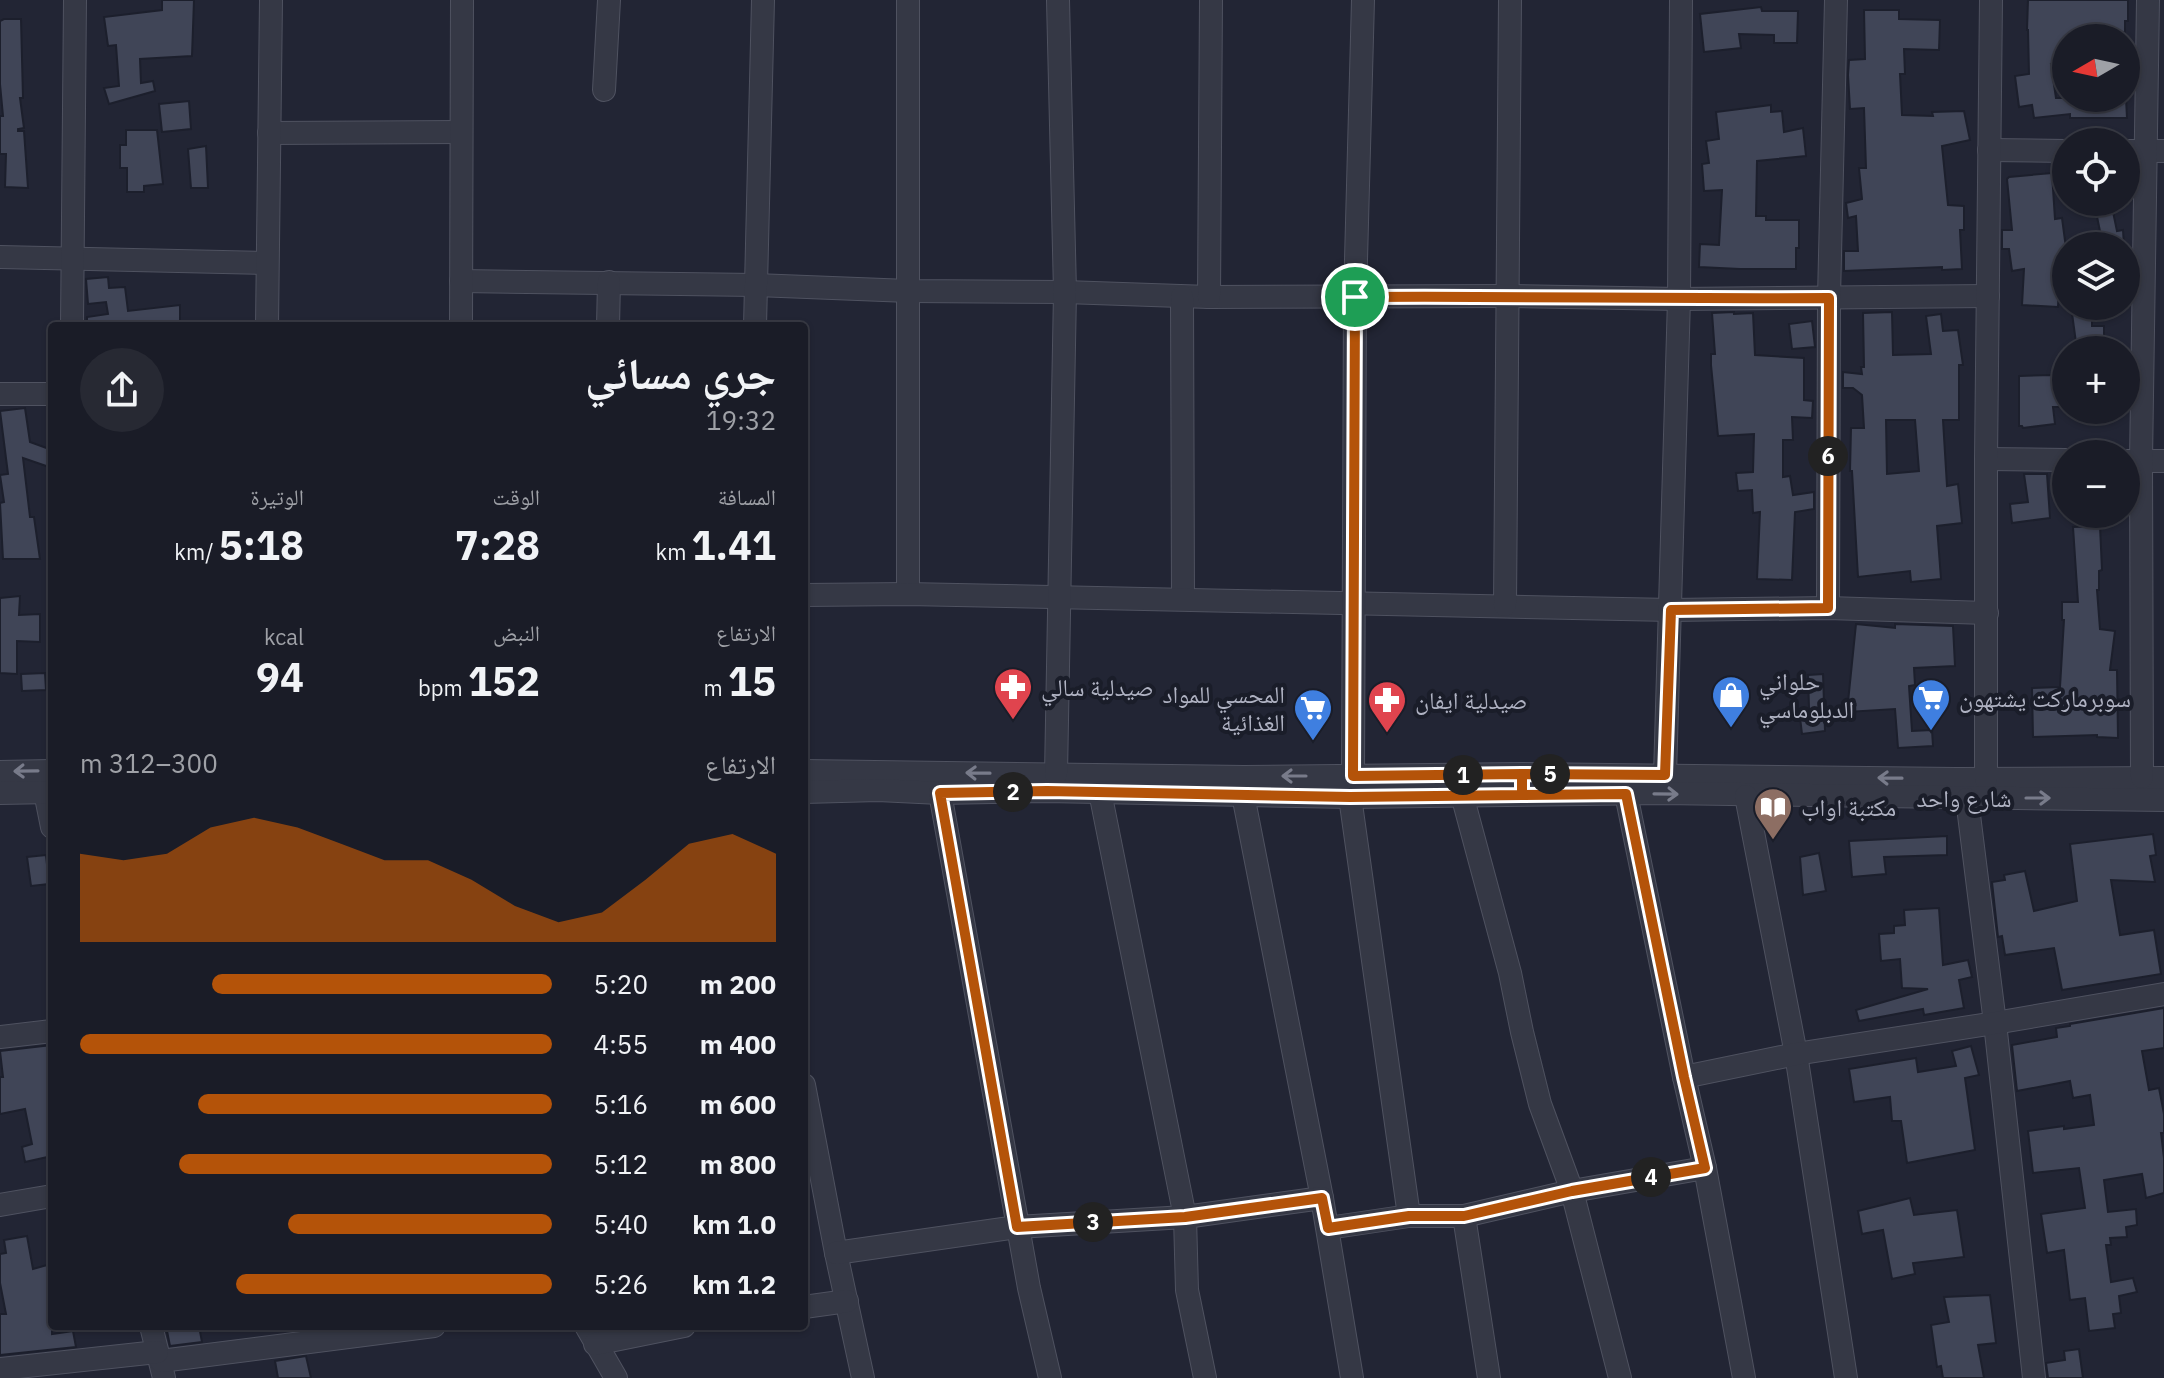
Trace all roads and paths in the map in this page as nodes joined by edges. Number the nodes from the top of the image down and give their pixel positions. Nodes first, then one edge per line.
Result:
1 (75, 0) edge
2 (271, 0) edge
3 (462, 0) edge
4 (609, 0) edge
5 (763, 0) edge
6 (908, 0) edge
7 (1058, 0) edge
8 (1211, 0) edge
9 (1363, 0) edge
10 (1510, 0) edge
11 (1681, 0) edge
12 (1836, 0) edge
13 (1991, 0) edge
14 (2148, 0) edge
15 (604, 90) dead end
16 (461, 132) junction
17 (269, 133) junction
18 (1989, 150) junction
19 (2052, 151) edge
20 (2145, 151) edge
21 (0, 257) edge
22 (72, 259) junction
23 (267, 263) junction
24 (461, 281) junction
25 (609, 282) junction
26 (756, 285) junction
27 (909, 291) junction
28 (1065, 292) junction
29 (1507, 296) junction
30 (1988, 296) junction
31 (1182, 297) junction
32 (1209, 297) junction
33 (1355, 297) junction
34 (1829, 298) junction
35 (1679, 299) junction
36 (72, 322) edge
37 (267, 322) edge
38 (461, 322) edge
39 (608, 322) edge
40 (755, 322) edge
41 (0, 394) edge
42 (48, 394) edge
43 (2135, 440) edge
44 (1986, 459) junction
45 (2052, 460) edge
46 (2140, 461) edge
47 (2164, 461) edge
48 (2138, 528) edge
49 (908, 594) junction
50 (808, 595) edge
51 (1059, 598) junction
52 (1183, 599) junction
53 (1354, 603) junction
54 (1505, 605) junction
55 (1828, 608) junction
56 (1671, 610) junction
57 (1987, 613) junction
58 (0, 772) edge
59 (808, 772) edge
60 (1056, 774) junction
61 (1665, 775) junction
62 (2153, 778) edge
63 (1986, 779) junction
64 (878, 781) junction
65 (48, 784) edge
66 (1522, 784) junction
67 (48, 785) edge
68 (1351, 786) junction
69 (808, 791) edge
70 (1100, 792) junction
71 (0, 793) edge
72 (940, 793) junction
73 (1626, 794) junction
74 (1243, 795) junction
75 (1462, 795) junction
76 (1746, 796) junction
77 (1967, 799) junction
78 (2164, 802) edge
79 (2164, 994) edge
80 (1995, 1023) junction
81 (48, 1031) edge
82 (0, 1037) edge
83 (1796, 1054) junction
84 (1684, 1077) junction
85 (808, 1106) edge
86 (1705, 1168) junction
87 (1572, 1191) junction
88 (48, 1197) edge
89 (1322, 1198) junction
90 (0, 1205) edge
91 (1409, 1216) junction
92 (1464, 1216) junction
93 (1185, 1217) junction
94 (1017, 1227) junction
95 (1328, 1228) junction
96 (836, 1253) junction
97 (847, 1301) junction
98 (808, 1306) edge
99 (152, 1330) edge
100 (405, 1330) edge
101 (643, 1330) edge
102 (591, 1335) edge
103 (161, 1364) edge
104 (0, 1369) edge
105 (616, 1378) edge
106 (863, 1378) edge
107 (1050, 1378) edge
108 (1205, 1378) edge
109 (1352, 1378) edge
110 (1489, 1378) edge
111 (1620, 1378) edge
112 (1744, 1378) edge
113 (1846, 1378) edge
114 (2034, 1378) edge

1 - 22 street
2 - 17 street
3 - 16 street
4 - 15 street
5 - 26 street
6 - 27 street
7 - 28 street
8 - 32 street
9 - 33 street
10 - 29 street
11 - 35 street
12 - 34 street
13 - 18 street
14 - 20 street
16 - 17 street
16 - 24 street
17 - 23 street
18 - 19 street
18 - 30 street
20 - 43 street
21 - 22 street
22 - 23 street
22 - 36 street
23 - 37 street
24 - 25 street
24 - 38 street
25 - 26 street
25 - 39 street
26 - 27 street
26 - 40 street
27 - 28 street
27 - 49 street
28 - 31 street
28 - 51 street
29 - 33 street
29 - 35 street
29 - 54 street
30 - 34 street
30 - 44 street
31 - 32 street
31 - 52 street
32 - 33 street
33 - 53 street
34 - 35 street
34 - 55 street
35 - 56 street
41 - 42 street
44 - 45 street
44 - 57 street
46 - 47 street
48 - 62 street
49 - 50 street
49 - 51 street
51 - 52 street
51 - 60 street
52 - 53 street
53 - 54 street
53 - 68 street
54 - 56 street
55 - 56 street
55 - 57 street
56 - 61 street
57 - 63 street
65 -> 58 street
59 - 64 street, شارع واحد
60 -> 64 street, شارع واحد
68 -> 60 street, شارع واحد
63 -> 61 street, شارع واحد
61 - 66 street, شارع واحد
62 - 63 street, شارع واحد
64 - 69 street, شارع واحد
64 - 72 street, شارع واحد
66 - 68 street, شارع واحد
66 - 73 street, شارع واحد
66 - 75 street, شارع واحد
67 - 71 street
68 - 74 street, شارع واحد
68 - 75 street, شارع واحد
68 - 91 street
70 - 72 street, شارع واحد
70 - 74 street, شارع واحد
70 - 93 street
72 - 94 street
73 -> 76 street, شارع واحد
73 - 84 street
74 - 89 street
75 - 87 street
76 - 77 street, شارع واحد
76 - 83 street
77 -> 78 street, شارع واحد
77 - 80 street
79 - 80 street
80 - 83 street
80 - 114 street
81 - 82 street
83 - 84 street
83 - 113 street
84 - 86 street
85 - 96 street
86 - 87 street
86 - 112 street
87 - 92 street
87 - 111 street
88 - 90 street
89 - 93 street
89 - 95 street
91 - 92 street
91 - 95 street
92 - 110 street
93 - 94 street
93 - 108 street
94 - 96 street
94 - 107 street
95 - 109 street
96 - 97 street
97 - 98 street
97 - 106 street
99 - 103 street
100 - 103 street
101 - 102 street
102 - 105 street
103 - 104 street

